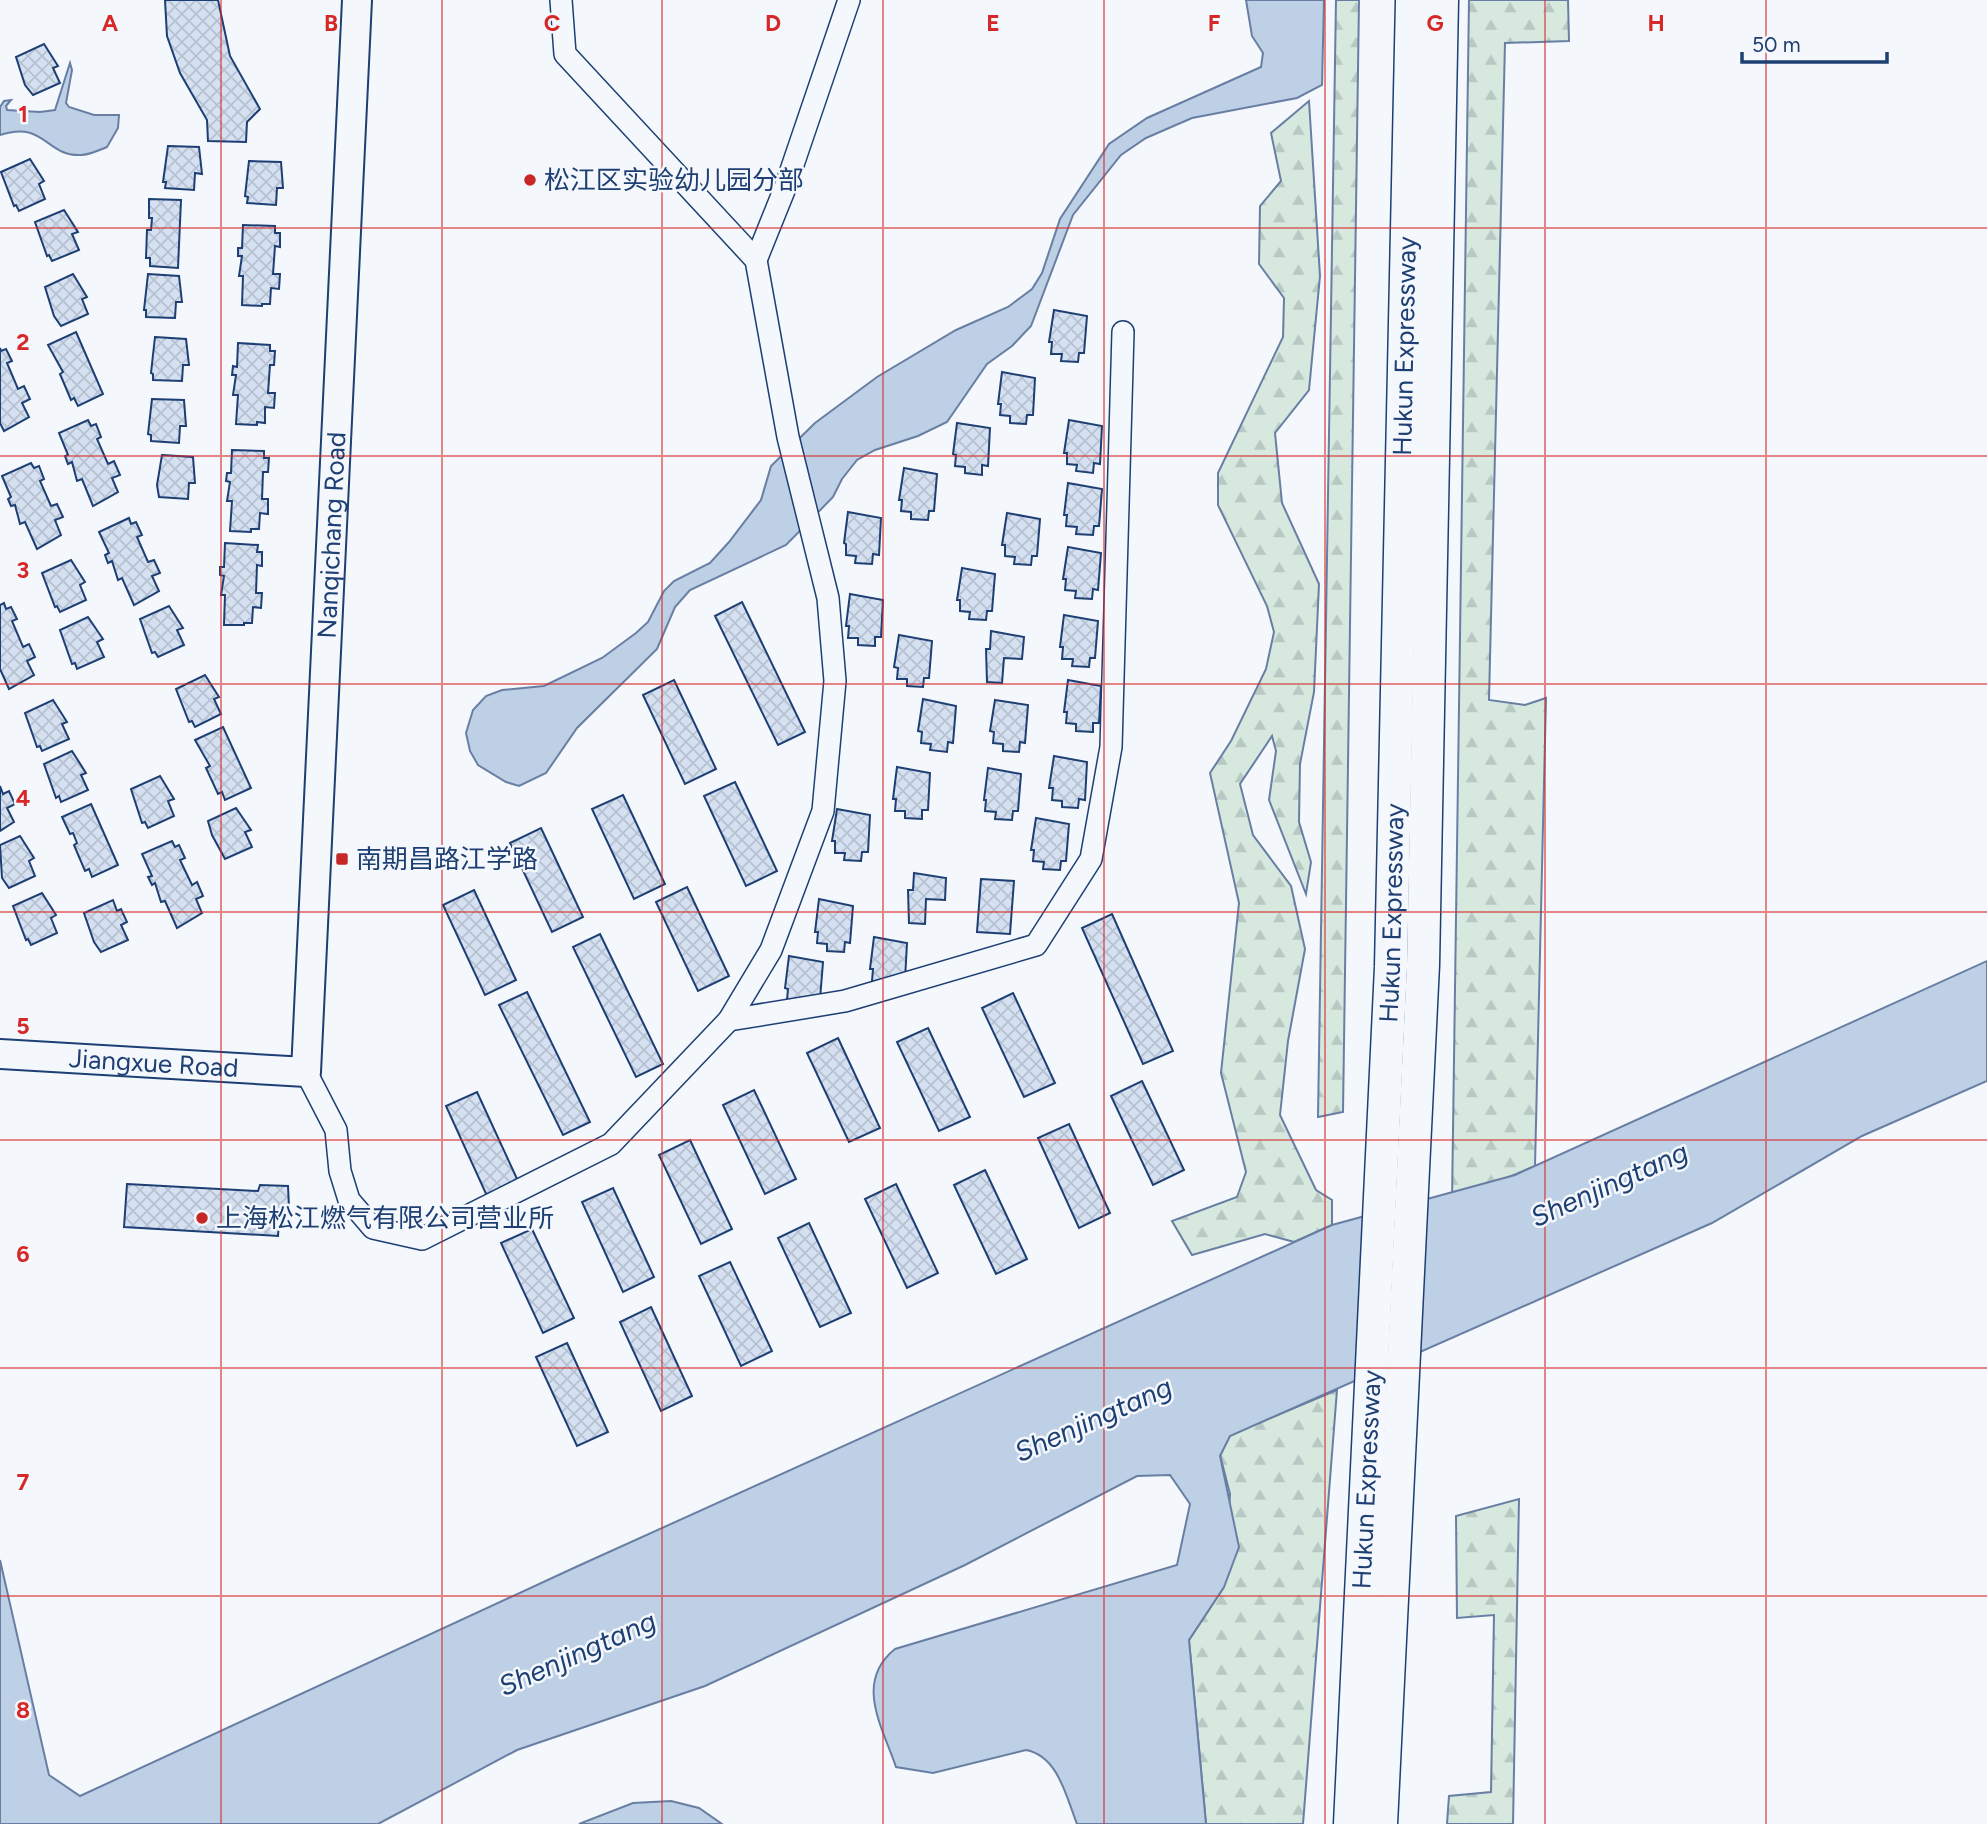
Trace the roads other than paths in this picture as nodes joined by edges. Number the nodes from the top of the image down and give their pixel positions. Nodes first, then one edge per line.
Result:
1 (357, 0) edge
2 (561, 0) edge
3 (849, 0) edge
4 (1412, 0) edge
5 (1442, 0) edge
6 (756, 260) junction
7 (1123, 332) dead end
8 (729, 1020) junction
9 (0, 1054) edge
10 (306, 1072) junction
11 (1350, 1824) edge
12 (1381, 1824) edge

1 - 10 main road, Nanqichang Road
2 - 6 street
3 - 6 street
4 - 11 highway, Hukun Expressway
5 - 12 highway, Hukun Expressway
6 - 8 street
7 - 8 street
8 - 10 street
9 - 10 main road, Jiangxue Road

